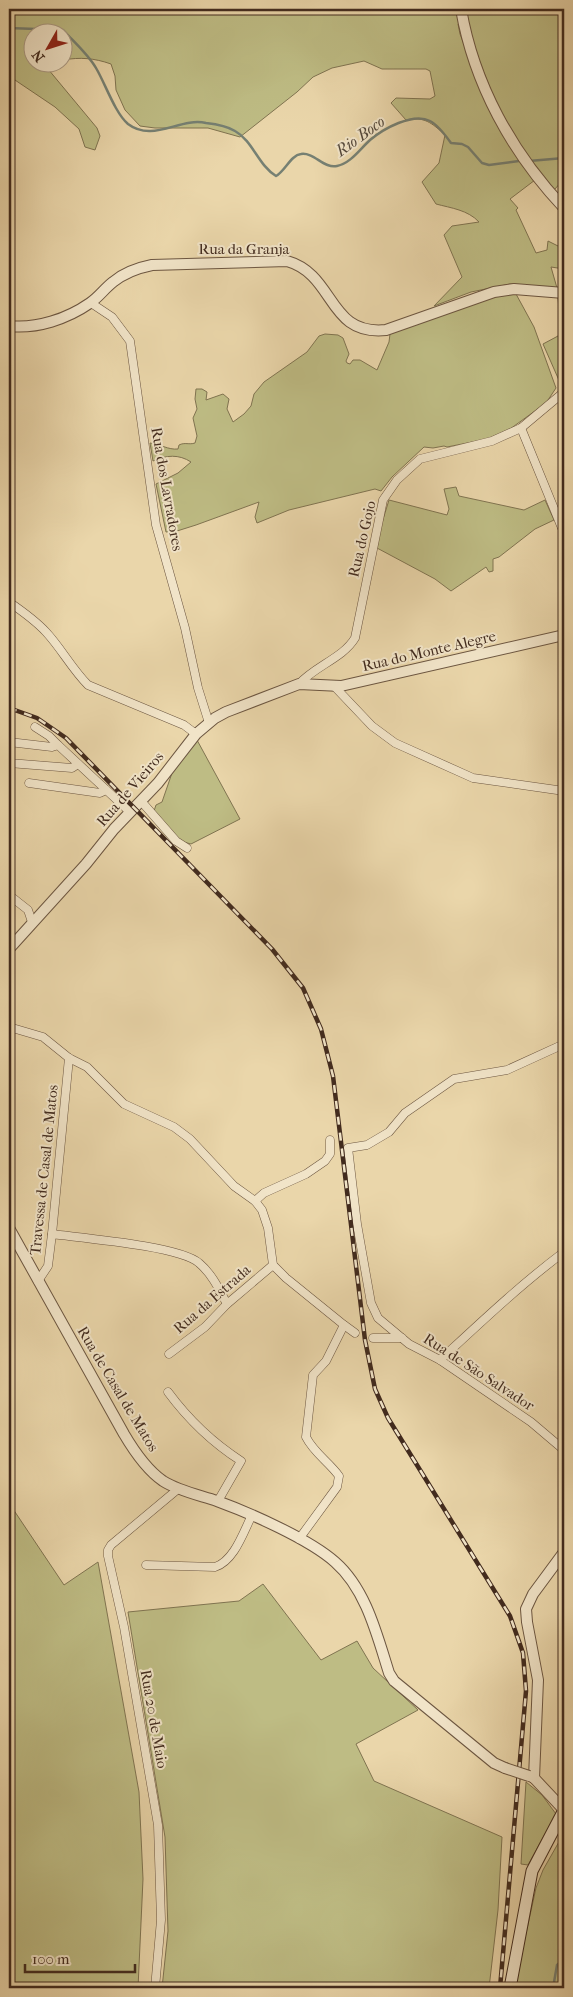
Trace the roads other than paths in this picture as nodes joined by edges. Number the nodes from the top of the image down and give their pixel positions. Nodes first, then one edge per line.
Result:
1 (461, 9) edge
2 (564, 208) edge
3 (564, 292) edge
4 (91, 303) junction
5 (9, 326) edge
6 (564, 392) edge
7 (521, 428) junction
8 (564, 533) edge
9 (9, 602) edge
10 (564, 636) edge
11 (300, 684) junction
12 (334, 686) junction
13 (209, 723) junction
14 (34, 727) dead end
15 (196, 734) junction
16 (9, 742) edge
17 (58, 745) junction
18 (9, 763) edge
19 (78, 764) junction
20 (29, 783) dead end
21 (106, 790) junction
22 (564, 791) edge
23 (141, 801) junction
24 (130, 812) junction
25 (187, 848) dead end
26 (9, 895) edge
27 (32, 922) junction
28 (9, 949) edge
29 (9, 1027) edge
30 (564, 1044) edge
31 (69, 1058) junction
32 (330, 1140) dead end
33 (255, 1201) junction
34 (9, 1228) edge
35 (52, 1234) junction
36 (564, 1252) edge
37 (273, 1265) junction
38 (38, 1281) junction
39 (227, 1304) junction
40 (344, 1325) junction
41 (356, 1332) dead end
42 (373, 1338) dead end
43 (402, 1338) junction
44 (169, 1354) dead end
45 (440, 1360) junction
46 (168, 1392) dead end
47 (564, 1450) edge
48 (178, 1489) junction
49 (218, 1502) junction
50 (252, 1516) junction
51 (299, 1539) junction
52 (564, 1552) edge
53 (146, 1565) dead end
54 (532, 1777) junction
55 (564, 1810) edge
56 (155, 1988) edge
57 (510, 1988) edge

1 - 2 street
3 - 4 street, Rua da Granja
4 - 5 street, Rua da Granja
4 - 13 street, Rua dos Lavradores
6 - 7 street, Rua do Gojo
7 - 8 street
7 - 11 street, Rua do Gojo
9 - 15 street
10 - 12 street, Rua do Monte Alegre
11 - 12 street, Rua do Monte Alegre
11 - 13 street, Rua de Vieiros
12 - 22 street
13 - 15 street, Rua de Vieiros
14 - 17 street
15 - 23 street, Rua de Vieiros
16 - 17 street
17 - 19 street
18 - 19 street
19 - 21 street
20 - 21 street
21 - 24 street
23 - 24 street, Rua de Vieiros
23 - 25 street
24 - 27 street, Rua de Vieiros
26 - 27 street
27 - 28 street, Rua de Vieiros
29 - 31 street
30 - 43 street, Rua de São Salvador
31 - 33 street
31 - 35 street, Travessa de Casal de Matos
32 - 33 street
33 - 37 street
34 - 38 street, Rua de Casal de Matos
35 - 38 street, Travessa de Casal de Matos
35 - 39 street
36 - 45 street
37 - 39 street, Rua da Estrada
37 - 40 street
38 - 48 street, Rua de Casal de Matos
39 - 44 street, Rua da Estrada
40 - 41 street
40 - 51 street
42 - 43 street
43 - 45 street, Rua de São Salvador
45 - 47 street, Rua de São Salvador
46 - 49 street
48 - 49 street, Rua de Casal de Matos
48 - 56 street, Rua 20 de Maio
49 - 50 street, Rua de Casal de Matos
50 - 51 street, Rua de Casal de Matos
50 - 53 street
51 - 54 street, Rua de Casal de Matos, bridge
52 - 54 street
54 - 55 street, Rua de Casal de Matos
55 - 57 main road

